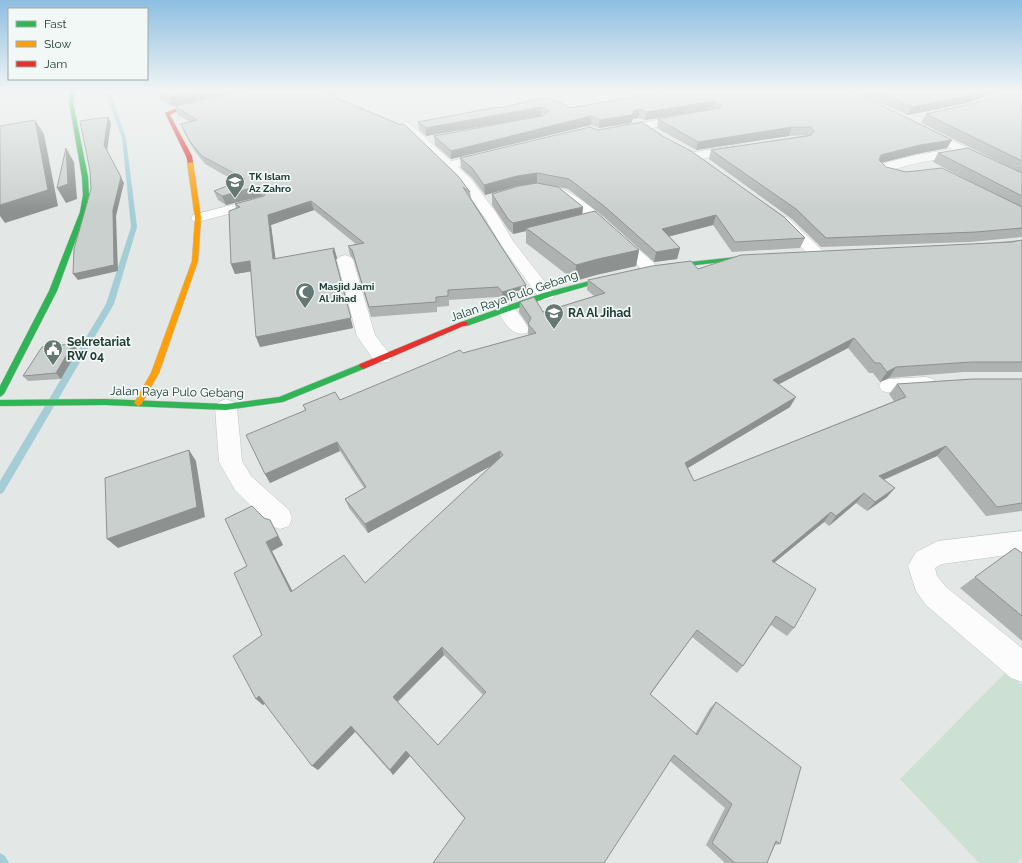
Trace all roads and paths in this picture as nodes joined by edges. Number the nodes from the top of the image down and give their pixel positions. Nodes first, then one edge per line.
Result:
1 (77, 130) edge
2 (175, 130) edge
3 (413, 130) edge
4 (620, 130) edge
5 (651, 130) edge
6 (923, 130) edge
7 (604, 133) edge
8 (658, 135) edge
9 (749, 147) edge
10 (964, 151) junction
11 (504, 152) edge
12 (916, 158) junction
13 (448, 166) junction
14 (709, 168) edge
15 (933, 168) edge
16 (916, 174) edge
17 (1022, 180) edge
18 (544, 188) edge
19 (496, 198) edge
20 (262, 201) edge
21 (481, 202) junction
22 (774, 214) edge
23 (198, 218) junction
24 (597, 220) junction
25 (582, 224) edge
26 (802, 254) edge
27 (821, 254) joint
28 (767, 257) edge
29 (345, 260) dead end
30 (644, 270) joint
31 (623, 274) edge
32 (546, 295) junction
33 (505, 309) junction
34 (520, 329) dead end
35 (382, 357) junction
36 (942, 382) edge
37 (889, 386) dead end
38 (0, 394) edge
39 (0, 403) edge
40 (138, 403) junction
41 (226, 407) junction
42 (280, 518) dead end
43 (1022, 542) edge
44 (1022, 668) edge

1 - 38 street
2 - 23 street
3 - 13 street
4 - 7 street
5 - 8 street
6 - 10 street
9 - 14 street
10 - 12 street
10 - 17 street
11 - 13 street
12 - 15 street
12 - 16 street
13 - 21 street
18 - 24 street
19 - 21 street
20 - 23 street
21 - 32 street
22 - 27 street
23 - 40 street
24 - 25 street
24 - 30 street
26 - 27 street
28 - 30 street
29 - 35 street
31 - 32 street, Jalan Raya Pulo Gebang
32 - 33 street, Jalan Raya Pulo Gebang
33 - 34 street
33 - 35 street, Jalan Raya Pulo Gebang
35 - 41 street, Jalan Raya Pulo Gebang
36 - 37 street
39 - 40 street, Jalan Raya Pulo Gebang
40 - 41 street, Jalan Raya Pulo Gebang
41 - 42 street
43 - 44 street

